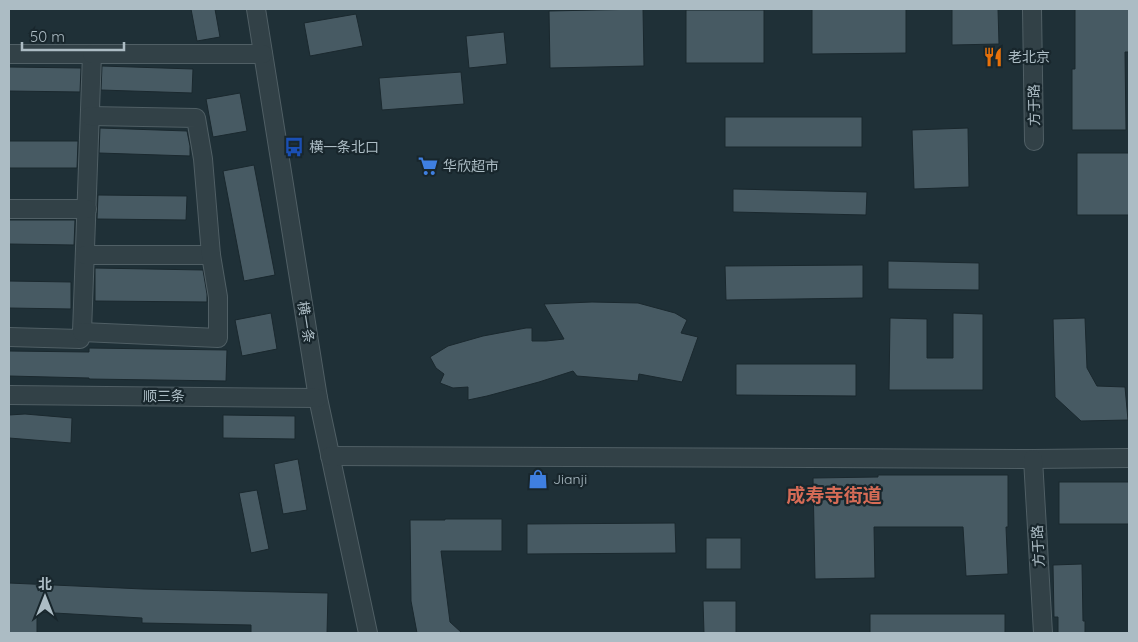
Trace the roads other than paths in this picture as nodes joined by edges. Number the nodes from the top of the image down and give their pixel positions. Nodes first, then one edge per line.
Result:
1 (256, 9) edge
2 (1032, 9) edge
3 (9, 54) edge
4 (92, 54) junction
5 (263, 54) junction
6 (90, 116) junction
7 (1034, 141) dead end
8 (9, 209) edge
9 (87, 209) junction
10 (85, 255) junction
11 (211, 255) junction
12 (82, 332) junction
13 (9, 337) edge
14 (9, 395) edge
15 (318, 398) junction
16 (330, 456) junction
17 (1129, 458) edge
18 (1033, 459) junction
19 (368, 633) edge
20 (1043, 633) edge

1 - 5 street, 横一条
2 - 7 street, 方于路
3 - 4 street
4 - 5 street
4 - 6 street
5 - 15 street, 横一条
6 - 9 street
6 - 11 street
8 - 9 street
9 - 10 street
10 - 11 street
10 - 12 street
11 - 12 street
12 - 13 street
14 - 15 street, 顺三条
15 - 16 street, 横一条
16 - 18 street
16 - 19 street, 横一条
17 - 18 street
18 - 20 street, 方于路

